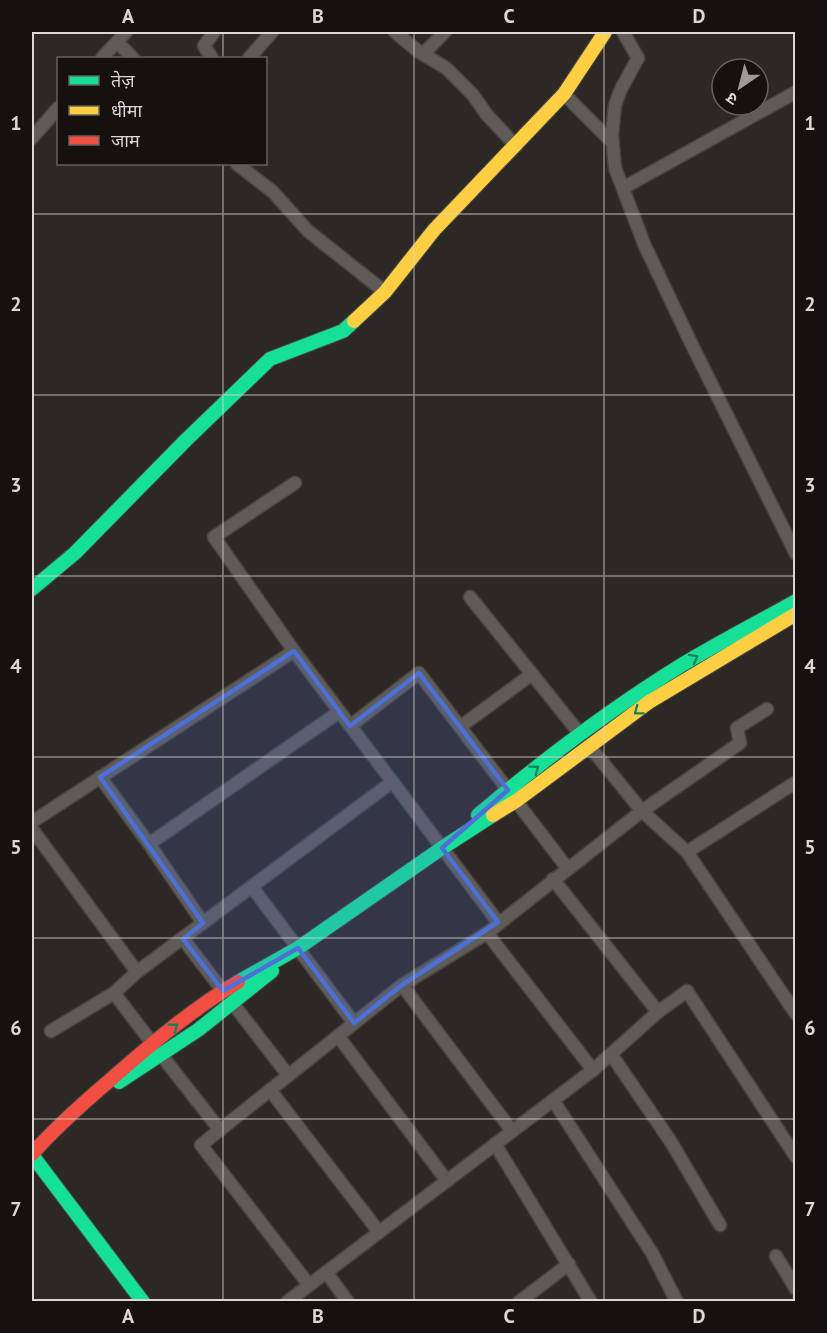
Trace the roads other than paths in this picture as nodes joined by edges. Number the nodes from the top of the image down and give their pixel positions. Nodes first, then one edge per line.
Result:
1 (126, 32) edge
2 (214, 32) edge
3 (272, 32) edge
4 (395, 32) edge
5 (445, 32) edge
6 (605, 32) edge
7 (623, 32) edge
8 (117, 42) junction
9 (423, 54) junction
10 (103, 57) edge
11 (132, 57) edge
12 (211, 57) edge
13 (250, 57) edge
14 (795, 92) edge
15 (564, 94) junction
16 (57, 109) edge
17 (32, 138) edge
18 (612, 141) junction
19 (516, 146) junction
20 (238, 165) edge
21 (623, 188) junction
22 (385, 292) junction
23 (295, 483) dead end
24 (795, 554) edge
25 (32, 589) edge
26 (470, 597) dead end
27 (795, 601) edge
28 (795, 614) edge
29 (294, 651) junction
30 (532, 674) junction
31 (767, 709) dead end
32 (339, 712) junction
33 (350, 726) junction
34 (460, 727) junction
35 (580, 734) junction
36 (590, 747) junction
37 (100, 777) junction
38 (795, 782) edge
39 (392, 783) junction
40 (507, 790) junction
41 (516, 801) junction
42 (642, 811) junction
43 (32, 822) edge
44 (32, 829) edge
45 (149, 844) junction
46 (442, 848) junction
47 (687, 852) junction
48 (568, 869) junction
49 (553, 879) junction
50 (252, 887) junction
51 (498, 922) junction
52 (203, 923) junction
53 (487, 933) junction
54 (183, 939) junction
55 (298, 948) junction
56 (137, 972) junction
57 (402, 985) junction
58 (223, 991) junction
59 (114, 993) junction
60 (234, 1005) junction
61 (658, 1012) junction
62 (795, 1014) edge
63 (354, 1023) junction
64 (51, 1031) dead end
65 (338, 1036) junction
66 (152, 1043) junction
67 (611, 1054) junction
68 (162, 1056) junction
69 (593, 1070) junction
70 (288, 1075) junction
71 (270, 1090) junction
72 (553, 1100) junction
73 (81, 1105) junction
74 (220, 1130) junction
75 (512, 1131) junction
76 (495, 1144) junction
77 (32, 1155) edge
78 (795, 1157) edge
79 (447, 1181) junction
80 (720, 1225) dead end
81 (379, 1232) junction
82 (776, 1256) dead end
83 (569, 1264) junction
84 (326, 1272) junction
85 (309, 1285) junction
86 (795, 1289) edge
87 (142, 1301) edge
88 (287, 1302) edge
89 (348, 1302) edge
90 (519, 1302) edge
91 (591, 1302) edge
92 (677, 1302) edge

1 - 8 street
2 - 12 street
3 - 13 street
4 - 9 street
5 - 9 street
6 - 15 street
7 - 18 street
8 - 10 street
8 - 11 street
9 - 19 street
14 - 21 street
15 - 18 street
15 - 19 street
16 - 17 street
18 - 21 street
19 - 22 street
20 - 22 street
21 - 24 street
22 - 25 street
23 - 29 street
26 - 30 street
35 -> 27 street
28 -> 36 street
29 - 32 street
29 - 37 street
30 - 34 street
30 - 35 street
31 - 42 street
32 - 33 street
32 - 45 street
33 - 34 street
33 - 39 street
34 - 40 street
40 -> 35 street
36 - 41 street
36 - 42 street
37 - 43 street
37 - 45 street
38 - 47 street
39 - 46 street
39 - 50 street
40 - 46 street
41 - 46 street
41 - 48 street
42 - 47 street
42 - 48 street
44 - 56 street
45 - 52 street
46 - 51 street
46 - 55 street
47 - 62 street
48 - 49 street
49 - 51 street
49 - 61 street
50 - 52 street
50 - 55 street
51 - 53 street
52 - 54 street
53 - 57 street
53 - 69 street
54 - 56 street
54 - 58 street
55 - 58 street
55 - 60 street
55 - 63 street
56 - 59 street
57 - 63 street
57 - 75 street
66 -> 58 street
59 - 64 street
59 - 66 street
60 - 68 street
60 - 70 street
61 - 67 street
61 - 78 street
63 - 65 street
65 - 70 street
65 - 79 street
66 - 73 street
67 - 69 street
67 - 80 street
68 - 73 street
68 - 74 street
69 - 72 street
70 - 71 street
71 - 74 street
71 - 81 street
72 - 75 street
72 - 92 street
73 - 77 street
74 - 85 street
75 - 76 street
76 - 79 street
76 - 83 street
77 - 87 street
79 - 81 street
81 - 84 street
82 - 86 street
83 - 90 street
83 - 91 street
84 - 85 street
84 - 89 street
85 - 88 street

